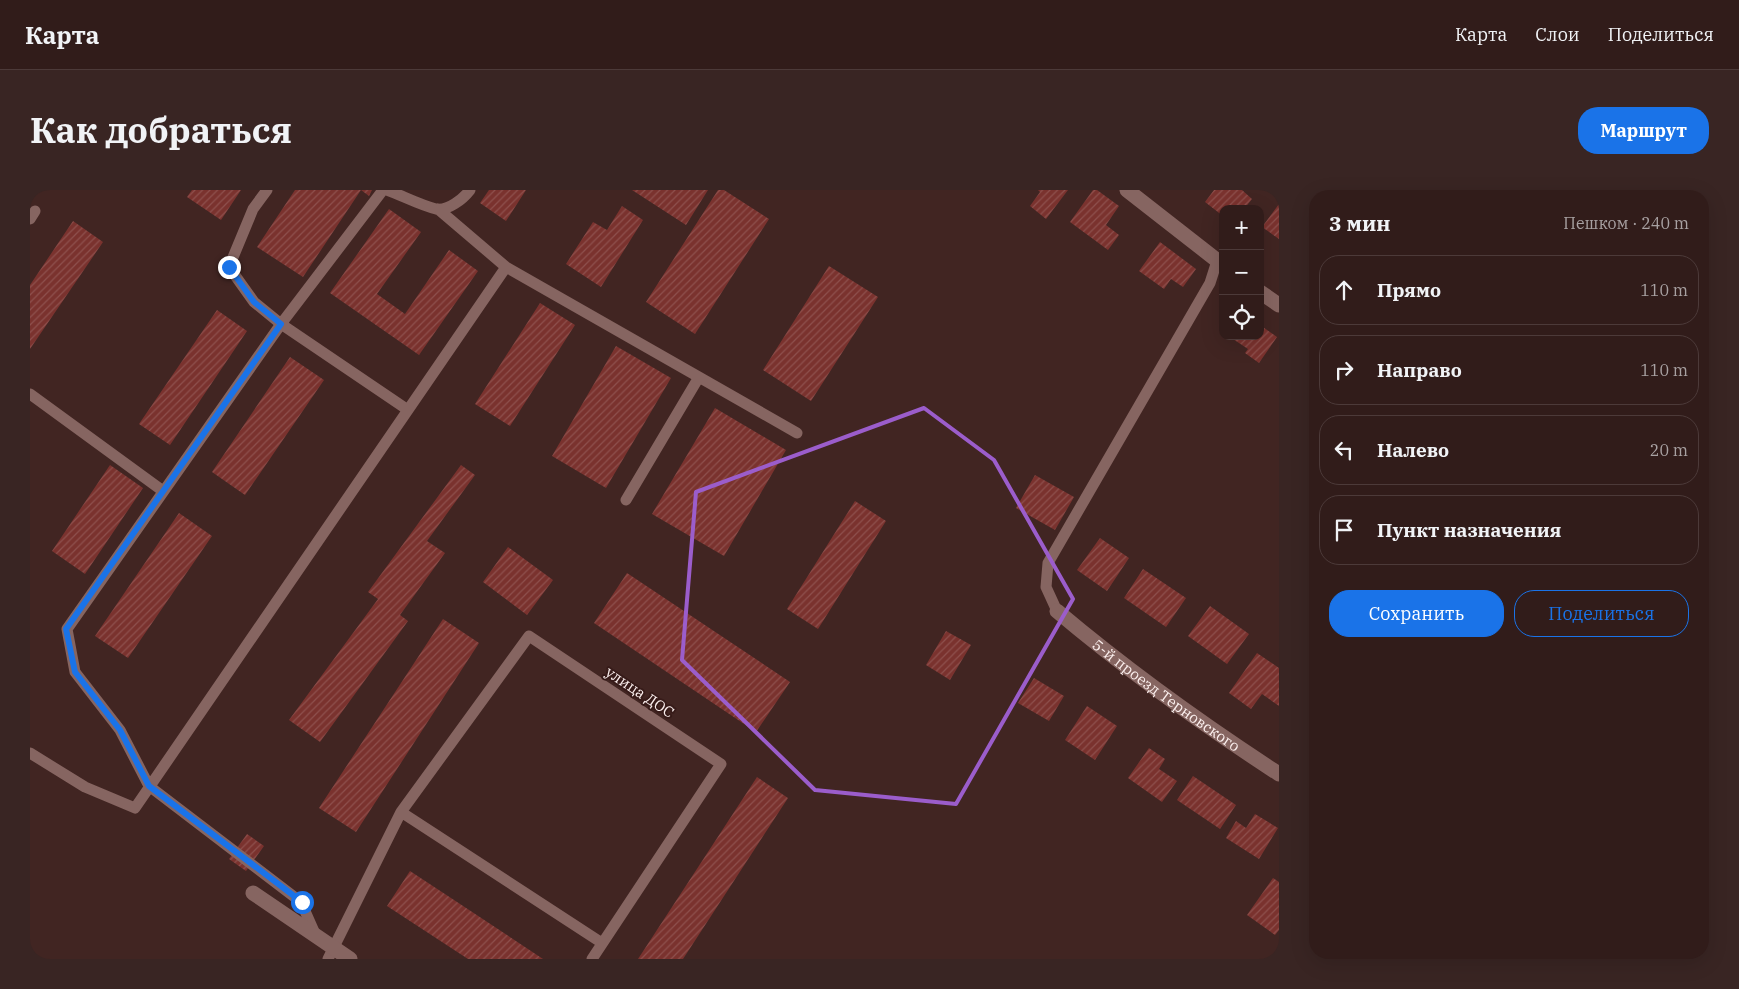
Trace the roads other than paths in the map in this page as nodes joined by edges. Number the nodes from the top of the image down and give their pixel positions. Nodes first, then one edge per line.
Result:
1 (267, 190) edge
2 (385, 190) edge
3 (470, 190) edge
4 (1127, 190) edge
5 (438, 209) junction
6 (1219, 262) edge
7 (1219, 265) edge
8 (506, 267) junction
9 (1264, 295) edge
10 (1279, 305) edge
11 (281, 324) junction
12 (699, 377) junction
13 (30, 394) edge
14 (408, 410) junction
15 (797, 433) dead end
16 (163, 491) junction
17 (626, 500) dead end
18 (1057, 611) joint
19 (30, 754) edge
20 (1279, 774) edge
21 (149, 786) junction
22 (401, 812) junction
23 (253, 893) dead end
24 (316, 936) junction
25 (602, 943) junction
26 (331, 954) edge
27 (350, 959) edge
28 (592, 959) edge

1 - 11 lane
2 - 5 lane
2 - 11 lane
3 - 5 lane
4 - 6 street
5 - 8 lane
7 - 18 lane
8 - 12 lane
8 - 14 lane
9 - 10 street
11 - 14 lane
11 - 16 lane
12 - 15 lane
12 - 17 lane
13 - 16 lane
14 - 21 lane
16 - 21 lane
18 - 20 street, 5-й проезд Терновского
19 - 21 lane
21 - 24 lane
22 - 25 lane
22 - 25 lane, улица ДОС
22 - 26 lane
23 - 24 street
24 - 26 street
25 - 28 lane, улица ДОС
26 - 27 street

